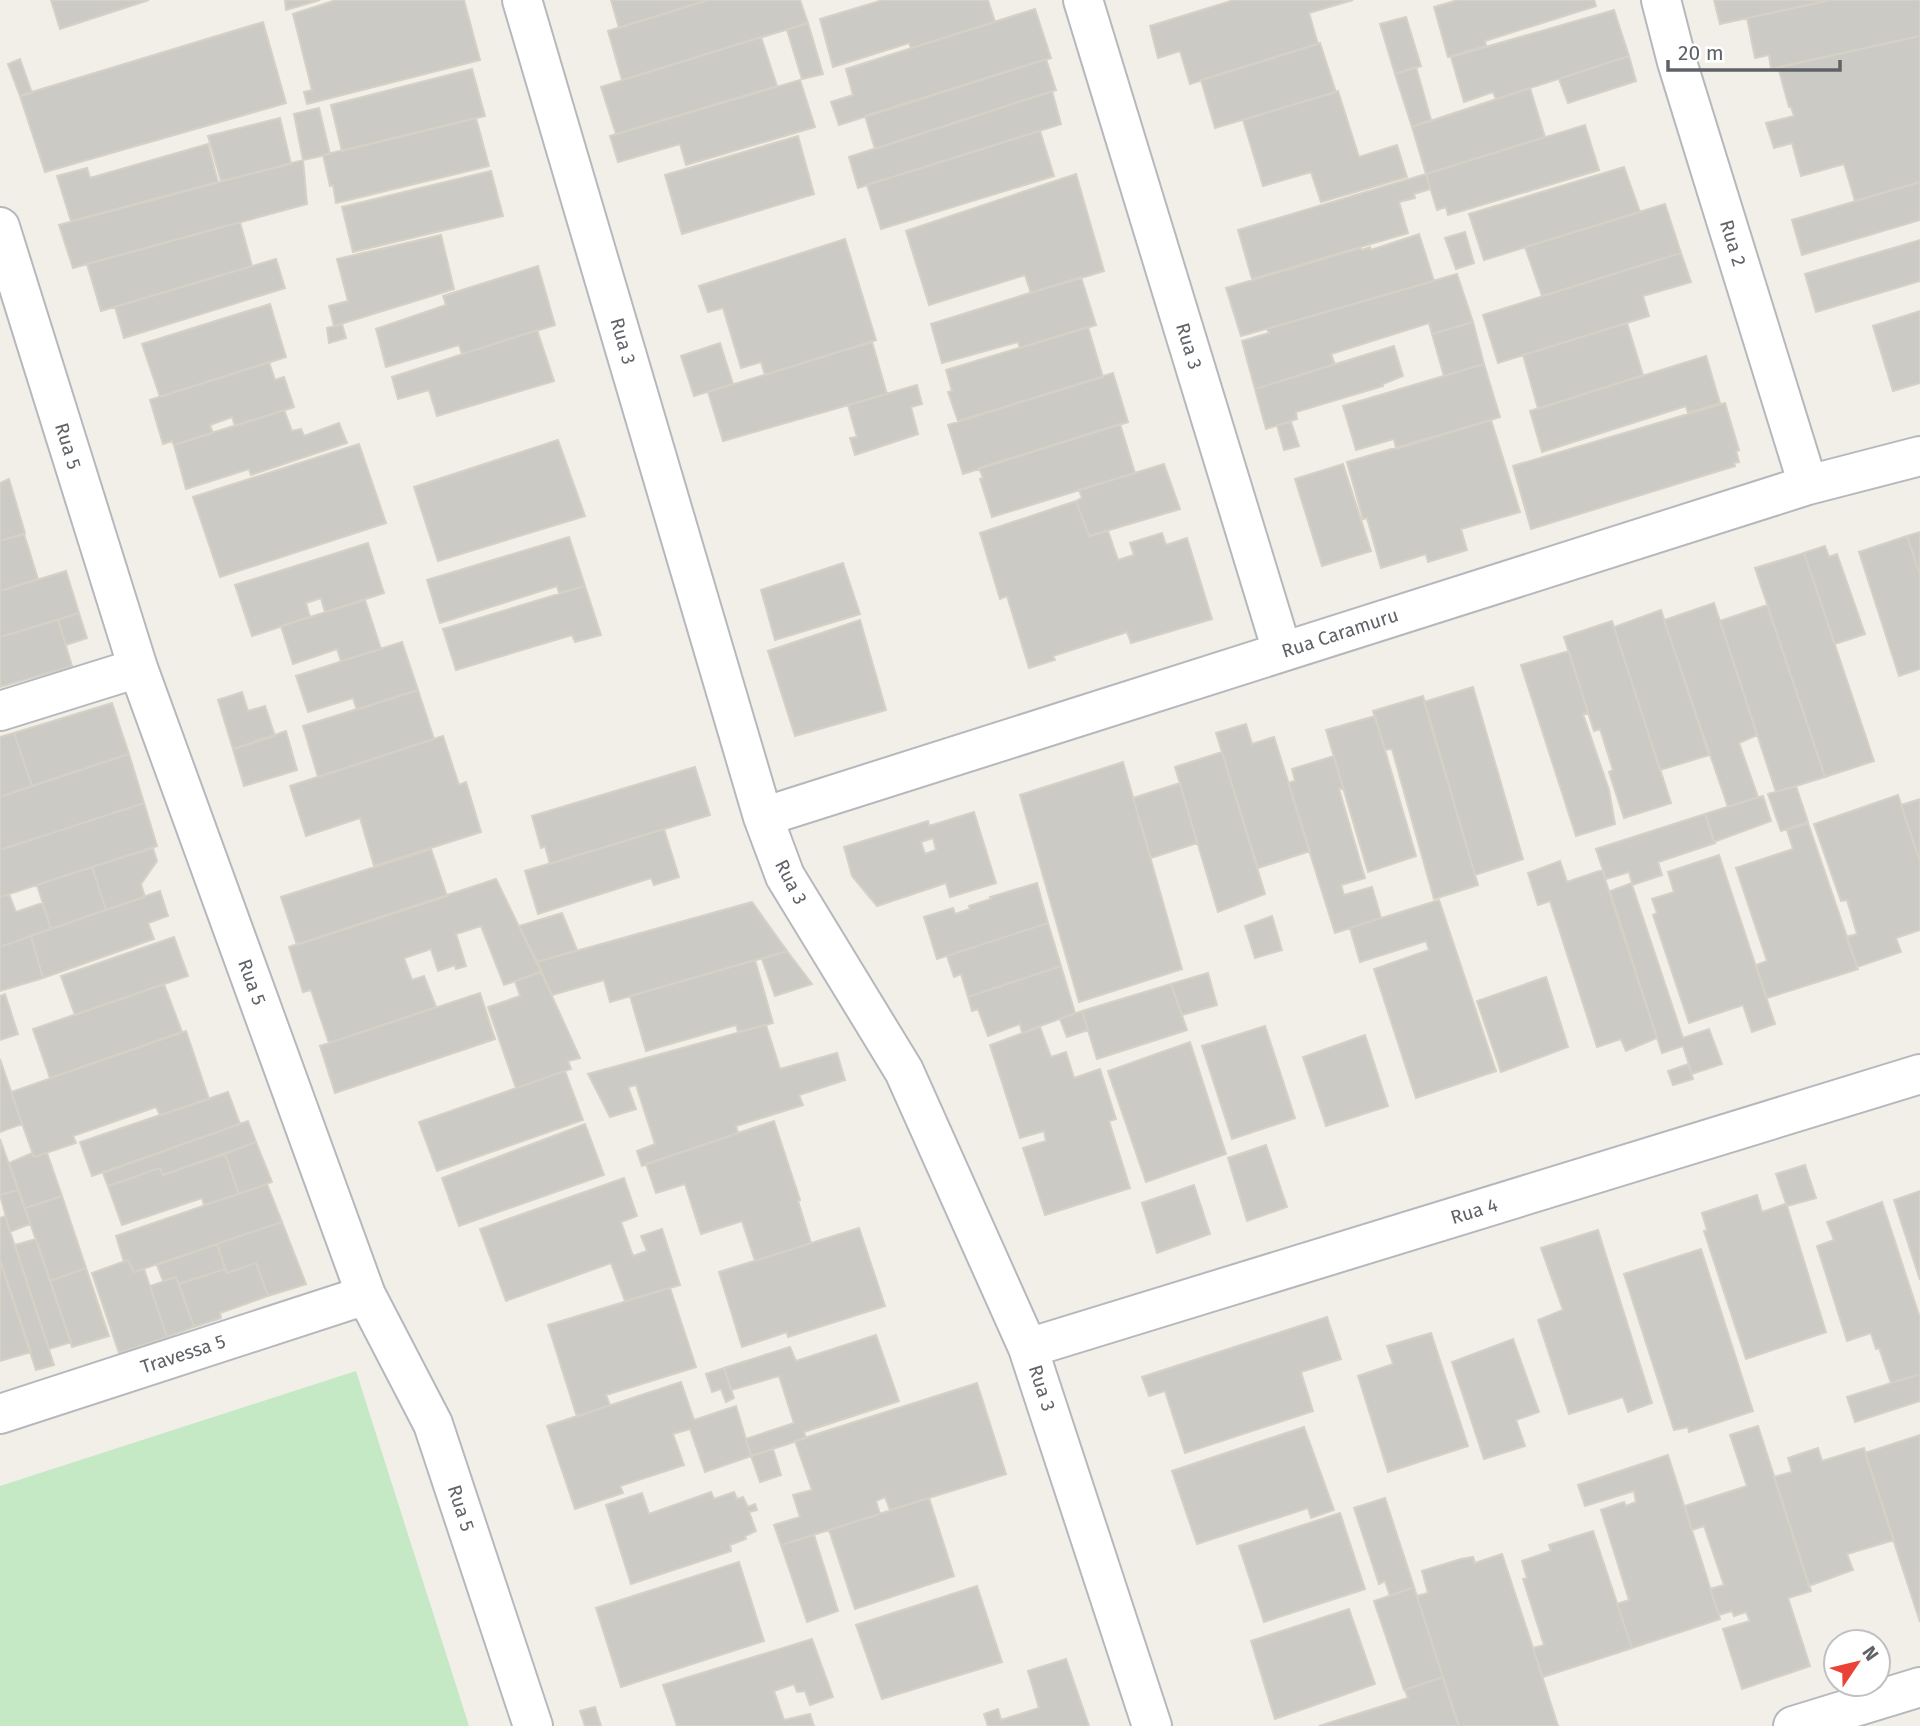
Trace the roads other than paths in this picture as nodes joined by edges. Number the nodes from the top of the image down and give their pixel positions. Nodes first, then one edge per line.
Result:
1 (523, 0) edge
2 (1083, 0) edge
3 (1661, 0) edge
4 (0, 227) edge
5 (1920, 456) edge
6 (1808, 485) junction
7 (1282, 651) junction
8 (138, 668) junction
9 (0, 711) edge
10 (763, 817) junction
11 (1920, 1074) edge
12 (366, 1295) junction
13 (1028, 1348) junction
14 (0, 1414) edge
15 (1920, 1687) edge
16 (533, 1726) edge
17 (1152, 1726) edge
18 (1793, 1726) edge

1 - 10 street, Rua 3
2 - 7 street, Rua 3
3 - 6 street, Rua 2
4 - 8 street, Rua 5
5 - 6 street, Rua Caramuru
6 - 7 street, Rua Caramuru
7 - 10 street, Rua Caramuru
8 - 9 street
8 - 12 street, Rua 5
10 - 13 street, Rua 3
11 - 13 street, Rua 4
12 - 14 street, Travessa 5
12 - 16 street, Rua 5
13 - 17 street, Rua 3
15 - 18 street

